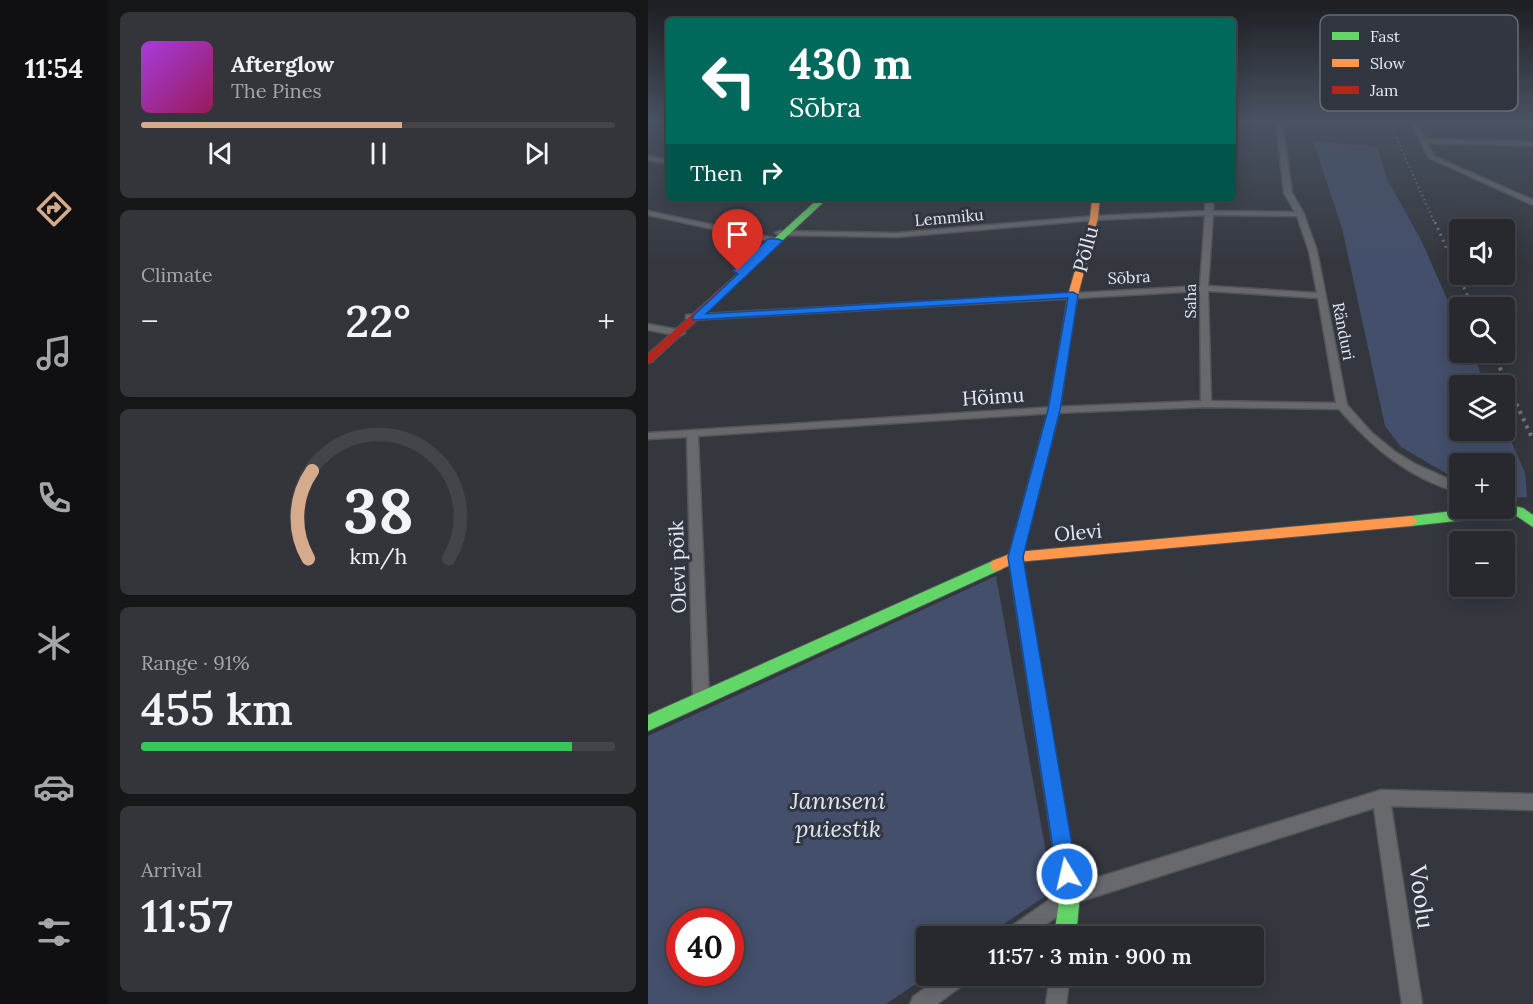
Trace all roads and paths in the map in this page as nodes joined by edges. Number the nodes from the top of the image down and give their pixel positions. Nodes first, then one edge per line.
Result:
1 (1285, 168) edge
2 (1455, 168) edge
3 (815, 201) edge
4 (821, 201) edge
5 (1096, 201) edge
6 (1210, 201) edge
7 (1533, 203) edge
8 (648, 213) edge
9 (1208, 213) junction
10 (1300, 214) junction
11 (1094, 218) junction
12 (779, 237) junction
13 (1204, 288) junction
14 (1073, 295) junction
15 (1320, 296) junction
16 (692, 317) junction
17 (648, 327) edge
18 (676, 332) junction
19 (648, 352) edge
20 (648, 360) edge
21 (1206, 404) junction
22 (1342, 406) junction
23 (1054, 410) junction
24 (692, 435) junction
25 (648, 436) edge
26 (1449, 484) edge
27 (1515, 510) edge
28 (1449, 516) edge
29 (1533, 522) edge
30 (1015, 557) junction
31 (700, 699) junction
32 (648, 723) edge
33 (1381, 798) junction
34 (1533, 802) edge
35 (1070, 895) junction
36 (1028, 926) edge
37 (1066, 926) edge
38 (945, 986) edge
39 (1058, 986) edge
40 (920, 1004) edge
41 (1056, 1004) edge
42 (1412, 1004) edge

1 - 10 street, Ränduri
2 - 7 street
3 - 12 main road
4 - 12 main road
5 - 11 main road, Põllu
6 - 9 street, Saha
8 - 12 street, Lemmiku
9 - 10 street, Lemmiku
9 - 11 street, Lemmiku
9 - 13 street, Saha
10 - 15 street, Ränduri
11 - 12 street, Lemmiku
11 - 14 main road, Põllu
12 - 16 main road
13 - 14 street, Sõbra
13 - 15 street, Sõbra
13 - 21 street, Saha
14 - 16 street, Sõbra
14 - 23 main road, Põllu
15 - 22 street, Ränduri
16 - 18 main road
17 - 18 street
18 - 19 main road
18 - 20 main road
21 - 22 street, Hõimu
21 - 23 street, Hõimu
22 - 26 street
23 - 24 street, Hõimu
23 - 30 main road, Põllu
24 - 25 street, Hõimu
24 - 31 street, Olevi põik
27 - 29 main road
28 - 30 main road, Olevi
30 - 31 main road, Olevi
30 - 35 main road, Põllu
31 - 32 main road, Olevi
33 - 34 street
33 - 35 street
33 - 42 street, Voolu
35 - 36 street
35 - 37 main road, Põllu
38 - 40 street
39 - 41 street

